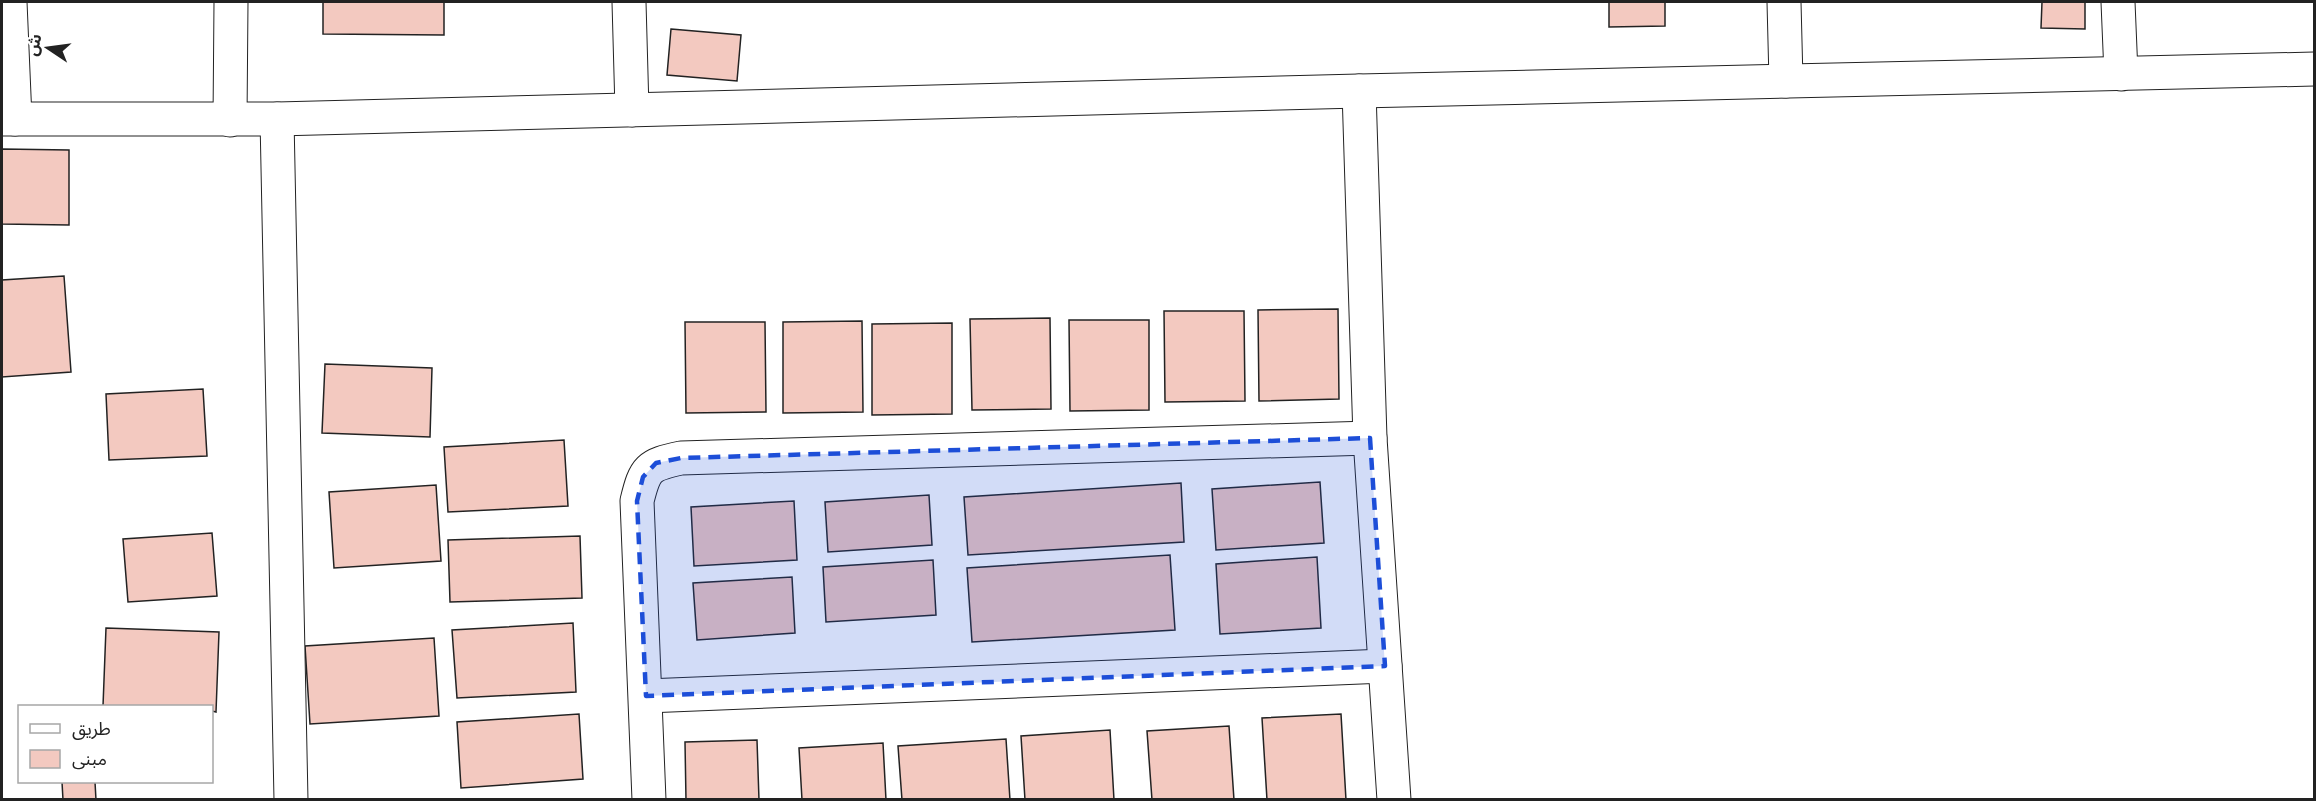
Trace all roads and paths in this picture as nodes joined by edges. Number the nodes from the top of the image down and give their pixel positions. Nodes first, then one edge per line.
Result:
1 (10, 2) edge
2 (231, 2) edge
3 (629, 2) edge
4 (1784, 2) edge
5 (2118, 2) edge
6 (2314, 69) edge
7 (2121, 74) junction
8 (1786, 81) junction
9 (1359, 91) junction
10 (632, 110) junction
11 (8, 119) edge
12 (230, 120) junction
13 (277, 120) junction
14 (1370, 438) junction
15 (1385, 666) junction
16 (646, 696) junction
17 (291, 800) edge
18 (650, 800) edge
19 (1395, 800) edge

1 - 11 street
2 - 12 street
3 - 10 street
4 - 8 street
5 - 7 street
6 - 7 street
7 - 8 street
8 - 9 street
9 - 10 street
9 - 14 street
10 - 13 street
11 - 12 street
12 - 13 street
13 - 17 street
14 - 15 street
14 - 16 street
15 - 16 street
15 - 19 street
16 - 18 street

